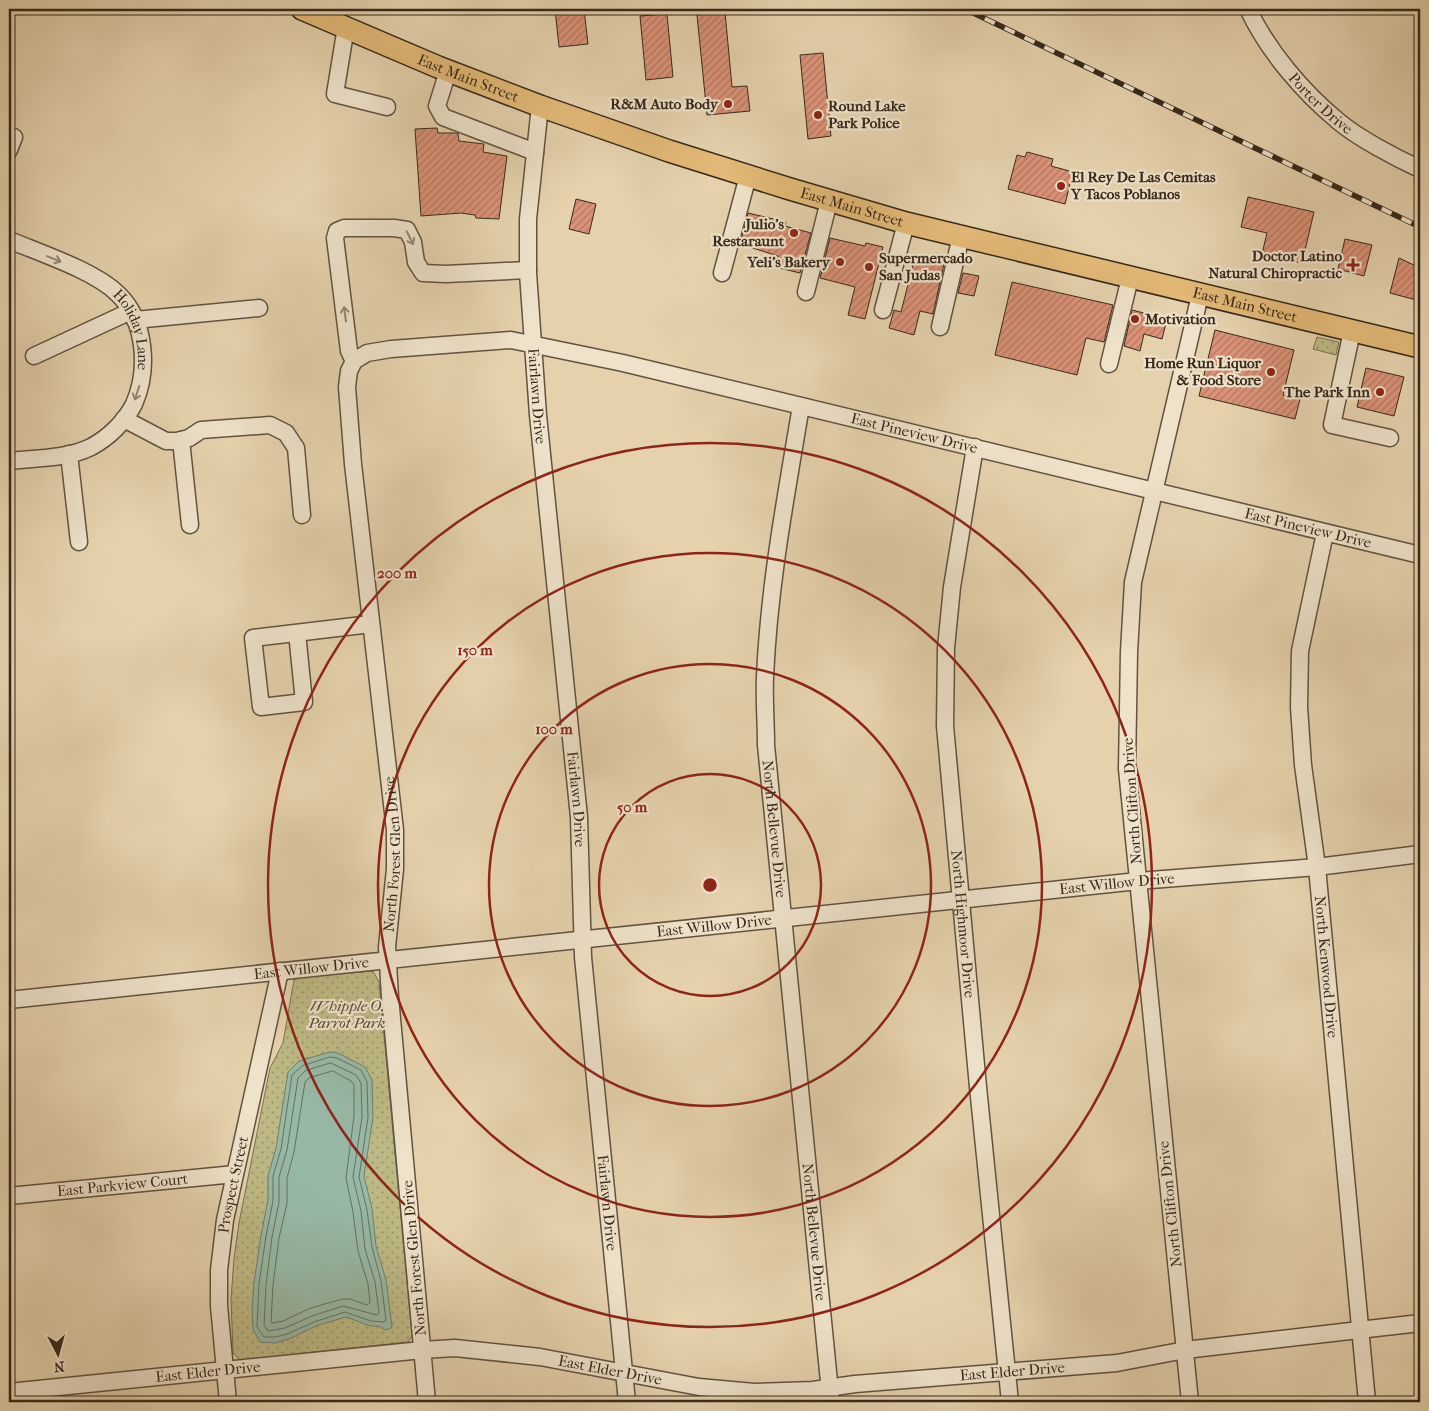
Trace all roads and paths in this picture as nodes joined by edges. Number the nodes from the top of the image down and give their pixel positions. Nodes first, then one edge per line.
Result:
1 (302, 9) edge
2 (1248, 9) edge
3 (346, 27) junction
4 (448, 71) junction
5 (540, 106) junction
6 (387, 107) dead end
7 (535, 152) junction
8 (1420, 169) edge
9 (748, 176) junction
10 (829, 201) junction
11 (906, 223) junction
12 (961, 236) junction
13 (9, 240) edge
14 (528, 270) junction
15 (722, 273) dead end
16 (1130, 278) junction
17 (806, 292) dead end
18 (1200, 295) junction
19 (259, 308) dead end
20 (883, 310) dead end
21 (133, 315) junction
22 (940, 327) dead end
23 (1352, 331) junction
24 (533, 344) junction
25 (1420, 347) edge
26 (34, 356) dead end
27 (354, 361) junction
28 (1109, 364) dead end
29 (801, 406) junction
30 (124, 419) junction
31 (1390, 438) dead end
32 (181, 440) junction
33 (975, 447) junction
34 (69, 454) junction
35 (9, 460) edge
36 (1154, 492) junction
37 (302, 515) dead end
38 (190, 525) dead end
39 (1325, 532) junction
40 (79, 542) dead end
41 (1420, 555) edge
42 (371, 624) junction
43 (297, 633) junction
44 (1420, 854) edge
45 (1317, 867) junction
46 (1138, 881) junction
47 (960, 900) junction
48 (783, 919) junction
49 (583, 940) junction
50 (388, 960) junction
51 (280, 971) junction
52 (9, 1000) edge
53 (235, 1174) junction
54 (9, 1196) edge
55 (1420, 1323) edge
56 (1360, 1330) junction
57 (422, 1350) junction
58 (1185, 1350) junction
59 (225, 1371) junction
60 (1007, 1371) junction
61 (624, 1373) junction
62 (9, 1392) edge
63 (831, 1395) edge
64 (31, 1396) edge
65 (228, 1402) edge
66 (427, 1402) edge
67 (626, 1402) edge
68 (1010, 1402) edge
69 (1190, 1402) edge
70 (1367, 1402) edge

1 - 3 main road, East Main Street
2 - 8 street, Porter Drive
3 - 4 main road, East Main Street
3 - 6 street
4 - 5 main road, East Main Street
4 - 7 street
5 - 7 street, Fairlawn Drive
5 - 9 main road, East Main Street
7 - 14 street, Fairlawn Drive
9 - 10 main road, East Main Street
9 - 15 street
10 - 11 main road, East Main Street
10 - 17 street
11 - 12 main road, East Main Street
11 - 20 street
12 - 16 main road, East Main Street
12 - 22 street
13 -> 21 street, Holiday Lane
14 - 24 street, Fairlawn Drive
27 -> 14 street
16 - 18 main road, East Main Street
16 - 28 street
18 - 23 main road, East Main Street
18 - 36 street, North Clifton Drive
19 - 21 street
21 - 26 street
21 -> 30 street, Holiday Lane
23 - 25 main road, East Main Street
23 - 31 street
24 - 27 street, East Pineview Drive
24 - 29 street, East Pineview Drive
24 - 49 street, Fairlawn Drive
27 - 42 street, North Forest Glen Drive
29 - 33 street, East Pineview Drive
29 - 48 street, North Bellevue Drive
30 - 32 street
30 - 34 street, Holiday Lane
32 - 37 street
32 - 38 street
33 - 36 street, East Pineview Drive
33 - 47 street, North Highmoor Drive
34 - 35 street, Holiday Lane
34 - 40 street
36 - 39 street, East Pineview Drive
36 - 46 street, North Clifton Drive
39 - 41 street, East Pineview Drive
39 - 45 street, North Kenwood Drive
42 - 43 street
42 - 50 street, North Forest Glen Drive
43 - 43 street
44 - 45 street, East Willow Drive
45 - 46 street, East Willow Drive
45 - 56 street, North Kenwood Drive
46 - 47 street, East Willow Drive
46 - 58 street, North Clifton Drive
47 - 48 street, East Willow Drive
47 - 60 street, North Highmoor Drive
48 - 49 street, East Willow Drive
48 - 63 street, North Bellevue Drive
49 - 50 street, East Willow Drive
49 - 61 street, Fairlawn Drive
50 - 51 street, East Willow Drive
50 - 57 street, North Forest Glen Drive
51 - 52 street, East Willow Drive
51 - 53 street, Prospect Street
53 - 54 street, East Parkview Court
53 - 59 street, Prospect Street
55 - 56 street, East Elder Drive
56 - 58 street, East Elder Drive
56 - 70 street, North Kenwood Drive
57 - 59 street, East Elder Drive
57 - 61 street, East Elder Drive
57 - 66 street, North Forest Glen Drive
58 - 60 street, East Elder Drive
58 - 69 street, North Clifton Drive
59 - 64 street, East Elder Drive
59 - 65 street, Prospect Street
60 - 63 street, East Elder Drive
60 - 68 street, North Highmoor Drive
61 - 63 street, East Elder Drive
61 - 67 street, Fairlawn Drive
62 - 64 street, East Elder Drive

